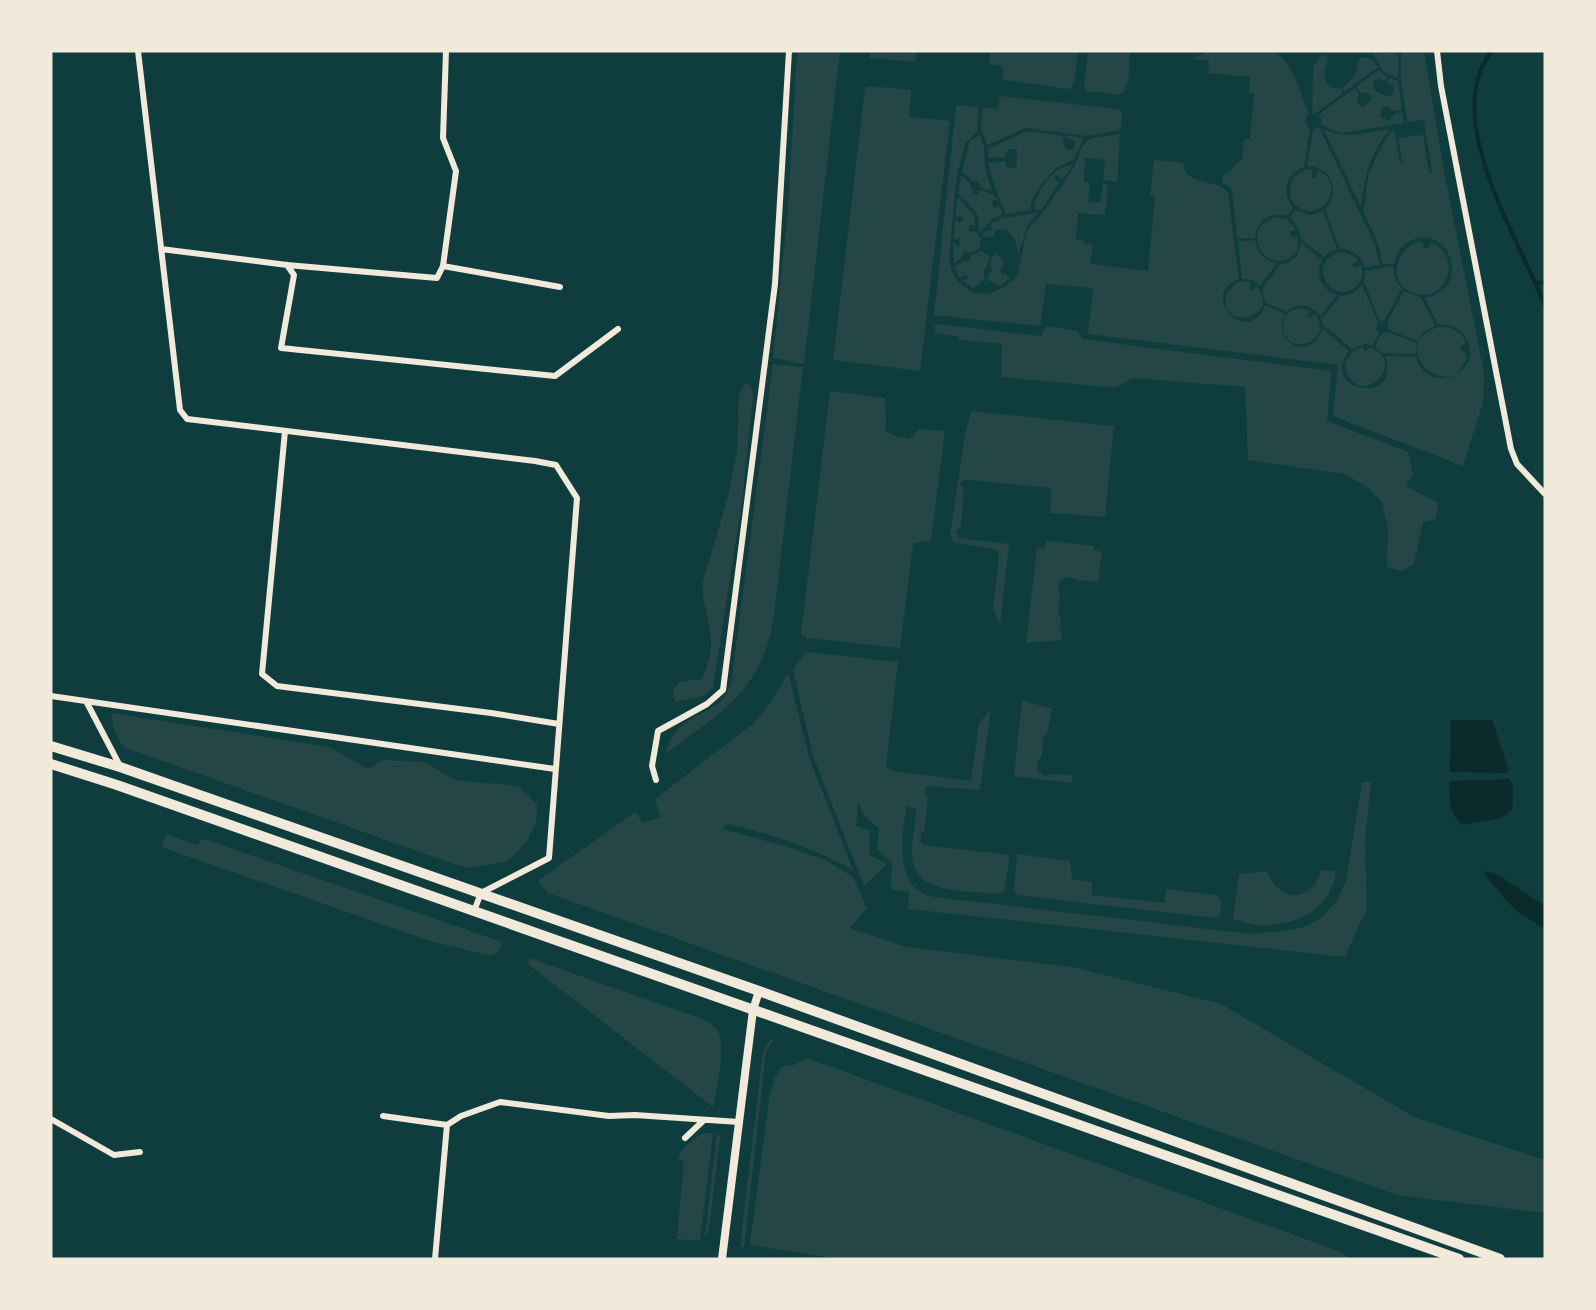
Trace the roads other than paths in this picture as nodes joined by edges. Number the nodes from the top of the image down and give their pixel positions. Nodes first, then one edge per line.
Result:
1 (138, 51) edge
2 (446, 51) edge
3 (789, 51) edge
4 (1437, 51) edge
5 (162, 249) junction
6 (287, 265) junction
7 (443, 266) junction
8 (560, 287) dead end
9 (618, 329) dead end
10 (285, 431) junction
11 (1545, 494) edge
12 (51, 696) edge
13 (86, 701) junction
14 (559, 724) junction
15 (51, 746) edge
16 (51, 764) edge
17 (120, 767) junction
18 (555, 769) junction
19 (656, 780) dead end
20 (481, 893) junction
21 (474, 911) junction
22 (759, 991) junction
23 (753, 1010) junction
24 (383, 1116) dead end
25 (51, 1119) edge
26 (704, 1120) junction
27 (739, 1122) junction
28 (447, 1125) junction
29 (685, 1138) dead end
30 (140, 1152) dead end
31 (435, 1259) edge
32 (722, 1259) edge
33 (1459, 1259) edge
34 (1500, 1259) edge

1 - 5 street
2 - 7 street
3 - 19 street
4 - 11 street
5 - 6 street
5 - 10 street
6 - 7 street
6 - 9 street
7 - 8 street
10 - 14 street
10 - 14 street
12 - 13 street
13 - 17 street
13 - 18 street
14 - 18 street
15 - 17 highway
16 - 21 highway
17 - 20 highway
18 - 20 street
20 - 21 street
20 - 22 highway
21 - 23 highway
22 - 23 main road
22 - 34 highway
23 - 27 main road
23 - 33 highway
24 - 28 street
25 - 30 street
26 - 27 street
26 - 28 street
26 - 29 street
27 - 32 main road
28 - 31 street

